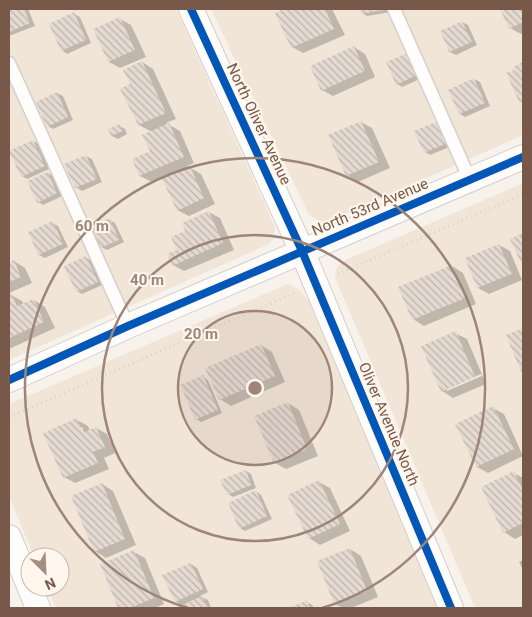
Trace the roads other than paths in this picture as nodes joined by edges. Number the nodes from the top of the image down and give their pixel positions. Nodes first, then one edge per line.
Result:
1 (191, 9) edge
2 (394, 9) edge
3 (9, 63) edge
4 (523, 157) edge
5 (470, 180) junction
6 (302, 251) junction
7 (128, 326) junction
8 (9, 380) edge
9 (9, 537) edge
10 (38, 608) edge
11 (451, 608) edge

1 - 6 street, North Oliver Avenue
2 - 5 lane
3 - 7 lane
4 - 5 street, North 53rd Avenue
5 - 6 street, North 53rd Avenue
6 - 7 street, North 53rd Avenue
6 - 11 street, Oliver Avenue North
7 - 8 street, North 53rd Avenue
9 - 10 street

